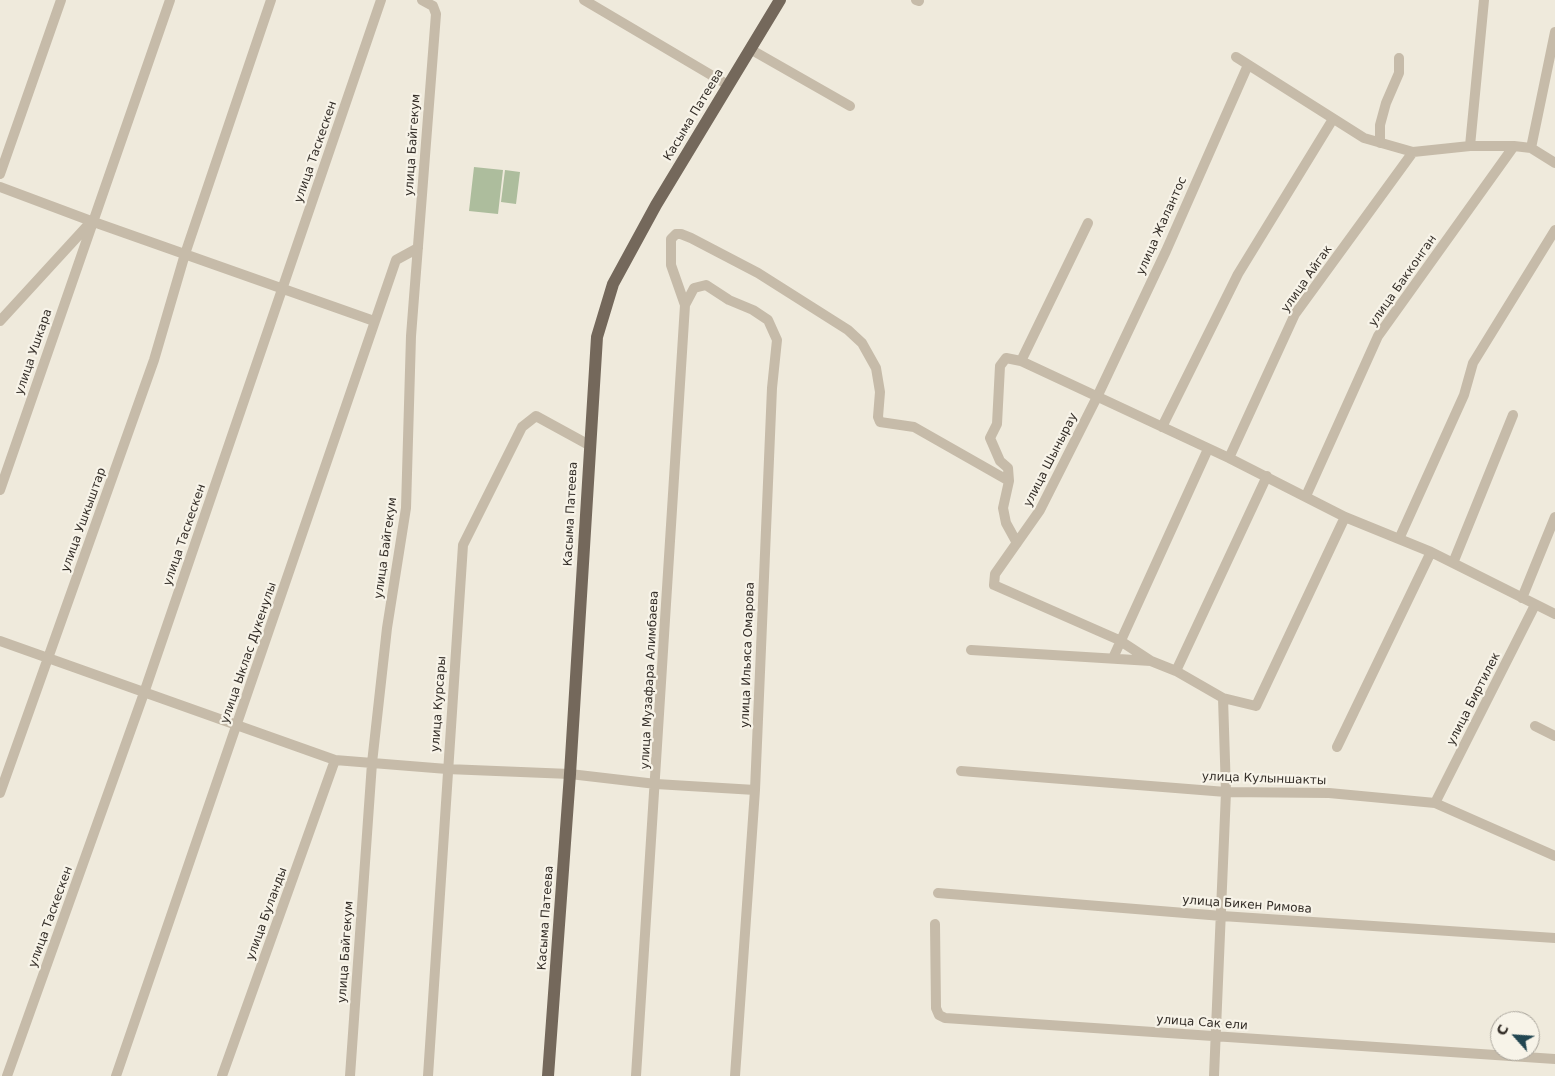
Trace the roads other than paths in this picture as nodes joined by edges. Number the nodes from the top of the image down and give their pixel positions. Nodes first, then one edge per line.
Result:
1 (61, 0) edge
2 (170, 0) edge
3 (271, 0) edge
4 (381, 0) edge
5 (422, 0) edge
6 (584, 0) edge
7 (780, 0) edge
8 (1484, 0) edge
9 (1555, 32) edge
10 (750, 49) junction
11 (1236, 57) dead end
12 (1399, 58) dead end
13 (1248, 65) junction
14 (728, 85) junction
15 (850, 106) dead end
16 (1333, 119) junction
17 (1380, 143) junction
18 (1470, 146) junction
19 (1514, 146) junction
20 (1531, 148) junction
21 (1413, 152) junction
22 (1555, 163) edge
23 (0, 174) edge
24 (0, 187) edge
25 (91, 221) junction
26 (1088, 224) dead end
27 (1555, 230) edge
28 (418, 248) junction
29 (185, 254) junction
30 (282, 288) junction
31 (694, 288) joint
32 (685, 306) junction
33 (0, 321) edge
34 (374, 321) junction
35 (1020, 361) junction
36 (1097, 397) junction
37 (1513, 415) dead end
38 (1162, 427) junction
39 (589, 445) junction
40 (1208, 449) junction
41 (1229, 458) junction
42 (1267, 476) junction
43 (1010, 481) junction
44 (0, 490) edge
45 (1306, 496) junction
46 (1345, 517) junction
47 (1555, 517) edge
48 (1399, 539) junction
49 (1016, 543) junction
50 (1431, 552) junction
51 (1454, 563) junction
52 (1522, 598) junction
53 (1535, 606) junction
54 (1555, 614) edge
55 (1120, 640) junction
56 (0, 641) edge
57 (971, 650) dead end
58 (48, 658) junction
59 (1113, 658) junction
60 (1151, 660) junction
61 (1176, 670) junction
62 (144, 693) junction
63 (1223, 698) junction
64 (238, 726) junction
65 (1535, 726) dead end
66 (1555, 736) edge
67 (1337, 747) dead end
68 (335, 760) junction
69 (372, 764) junction
70 (447, 769) junction
71 (961, 771) dead end
72 (570, 774) junction
73 (656, 784) junction
74 (755, 790) junction
75 (1226, 792) junction
76 (0, 794) edge
77 (1435, 803) junction
78 (1555, 856) edge
79 (938, 893) dead end
80 (1222, 916) junction
81 (935, 924) dead end
82 (1555, 938) edge
83 (1215, 1036) junction
84 (1555, 1059) edge
85 (7, 1076) edge
86 (116, 1076) edge
87 (222, 1076) edge
88 (350, 1076) edge
89 (428, 1076) edge
90 (548, 1076) edge
91 (636, 1076) edge
92 (735, 1076) edge
93 (1214, 1076) edge

1 - 23 street
2 - 25 street, улица Ушкара
3 - 29 street, улица Ушкыштар
4 - 30 street, улица Таскескен
5 - 28 street, улица Байгекум
6 - 14 street
7 - 10 main road, Касыма Патеева
8 - 18 street
9 - 20 street
10 - 14 main road, Касыма Патеева
10 - 15 street
11 - 13 street
12 - 17 street
13 - 16 street
13 - 36 street, улица Жалантос
14 - 39 main road, Касыма Патеева
16 - 17 street
16 - 38 street
17 - 21 street
18 - 19 street
18 - 21 street
19 - 20 street
19 - 45 street, улица Бакконган
20 - 22 street
21 - 41 street, улица Айгак
24 - 25 street
25 - 29 street
25 - 33 street
25 - 44 street, улица Ушкара
26 - 35 street
27 - 48 street
28 - 34 street, улица Ыклас Дукенулы
28 - 69 street, улица Байгекум
29 - 30 street
29 - 58 street, улица Ушкыштар
30 - 34 street
30 - 62 street, улица Таскескен
31 - 32 street, улица Музафара Алимбаева
31 - 74 street, улица Ильяса Омарова
32 - 43 street
32 - 73 street, улица Музафара Алимбаева
34 - 64 street, улица Ыклас Дукенулы
35 - 36 street
35 - 43 street
36 - 38 street
36 - 49 street, улица Шынырау
37 - 51 street
38 - 40 street
39 - 70 street, улица Курсары
39 - 72 main road, Касыма Патеева
40 - 41 street
40 - 55 street
41 - 42 street
42 - 45 street
42 - 61 street
43 - 49 street
45 - 46 street
46 - 48 street
46 - 63 street
47 - 52 street
48 - 50 street
49 - 55 street, улица Шынырау
50 - 51 street
50 - 67 street
51 - 52 street
52 - 53 street
53 - 54 street
53 - 77 street, улица Биртилек
55 - 59 street
55 - 60 street
56 - 58 street
57 - 59 street
58 - 62 street
58 - 76 street, улица Ушкыштар
59 - 60 street
60 - 61 street
61 - 63 street
62 - 64 street
62 - 85 street, улица Таскескен
63 - 75 street
64 - 68 street
64 - 86 street, улица Ыклас Дукенулы
65 - 66 street
68 - 69 street
68 - 87 street, улица Буланды
69 - 70 street
69 - 88 street, улица Байгекум
70 - 72 street
70 - 89 street, улица Курсары
71 - 75 street, улица Кулыншакты
72 - 73 street
72 - 90 main road, Касыма Патеева
73 - 74 street
73 - 91 street, улица Музафара Алимбаева
74 - 92 street, улица Ильяса Омарова
75 - 77 street, улица Кулыншакты
75 - 80 street
77 - 78 street, улица Кулыншакты
79 - 80 street, улица Бикен Римова
80 - 82 street, улица Бикен Римова
80 - 83 street
81 - 83 street, улица Сак ели
83 - 84 street, улица Сак ели
83 - 93 street

